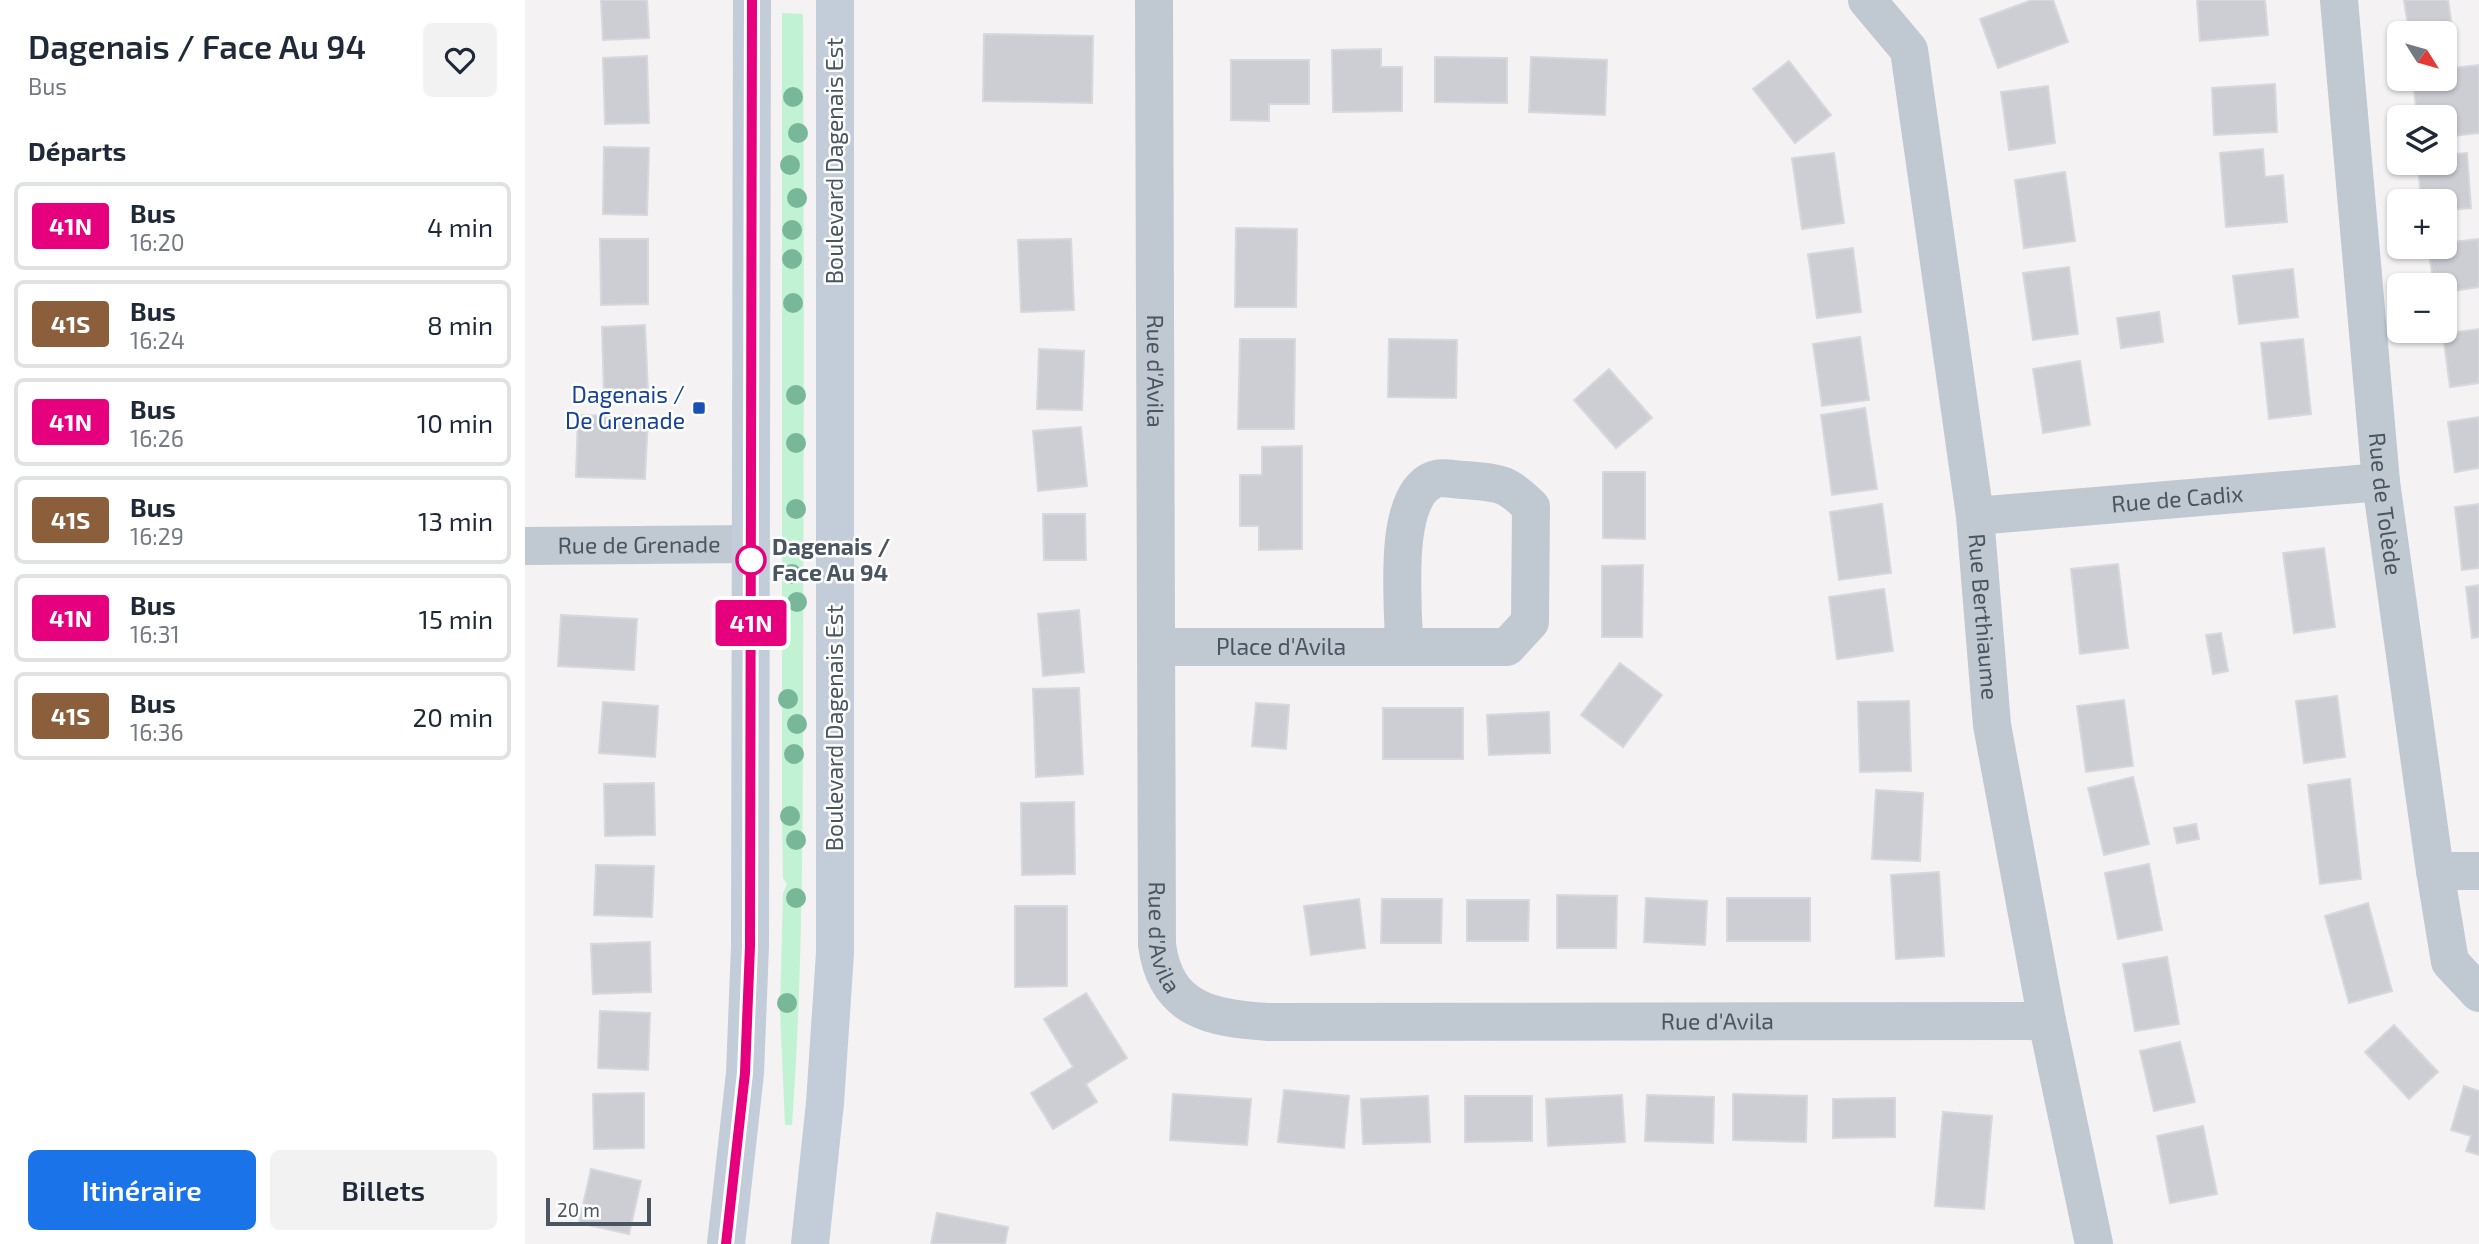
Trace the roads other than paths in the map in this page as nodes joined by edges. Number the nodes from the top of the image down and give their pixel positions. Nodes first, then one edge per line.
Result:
1 (752, 0) edge
2 (835, 0) edge
3 (1154, 0) edge
4 (1867, 0) edge
5 (2339, 0) edge
6 (2381, 482) junction
7 (1975, 516) junction
8 (751, 544) junction
9 (525, 546) edge
10 (1157, 647) junction
11 (1403, 647) junction
12 (2435, 871) junction
13 (2479, 871) edge
14 (2479, 993) edge
15 (2047, 1021) junction
16 (726, 1244) edge
17 (810, 1244) edge
18 (2094, 1244) edge

1 - 8 main road
2 - 17 main road, Boulevard Dagenais Est
3 - 10 street, Rue d'Avila
4 - 7 street, Rue Berthiaume
5 - 6 street, Rue de Tolède
6 - 7 street, Rue de Cadix
6 - 12 street, Rue de Tolède
7 - 15 street, Rue Berthiaume
8 - 9 street, Rue de Grenade
8 - 16 main road
10 - 11 street, Place d'Avila
10 - 15 street, Rue d'Avila
11 - 11 street, Place d'Avila
12 - 13 street
12 - 14 street, Rue de Tolède
15 - 18 street, Rue Berthiaume

